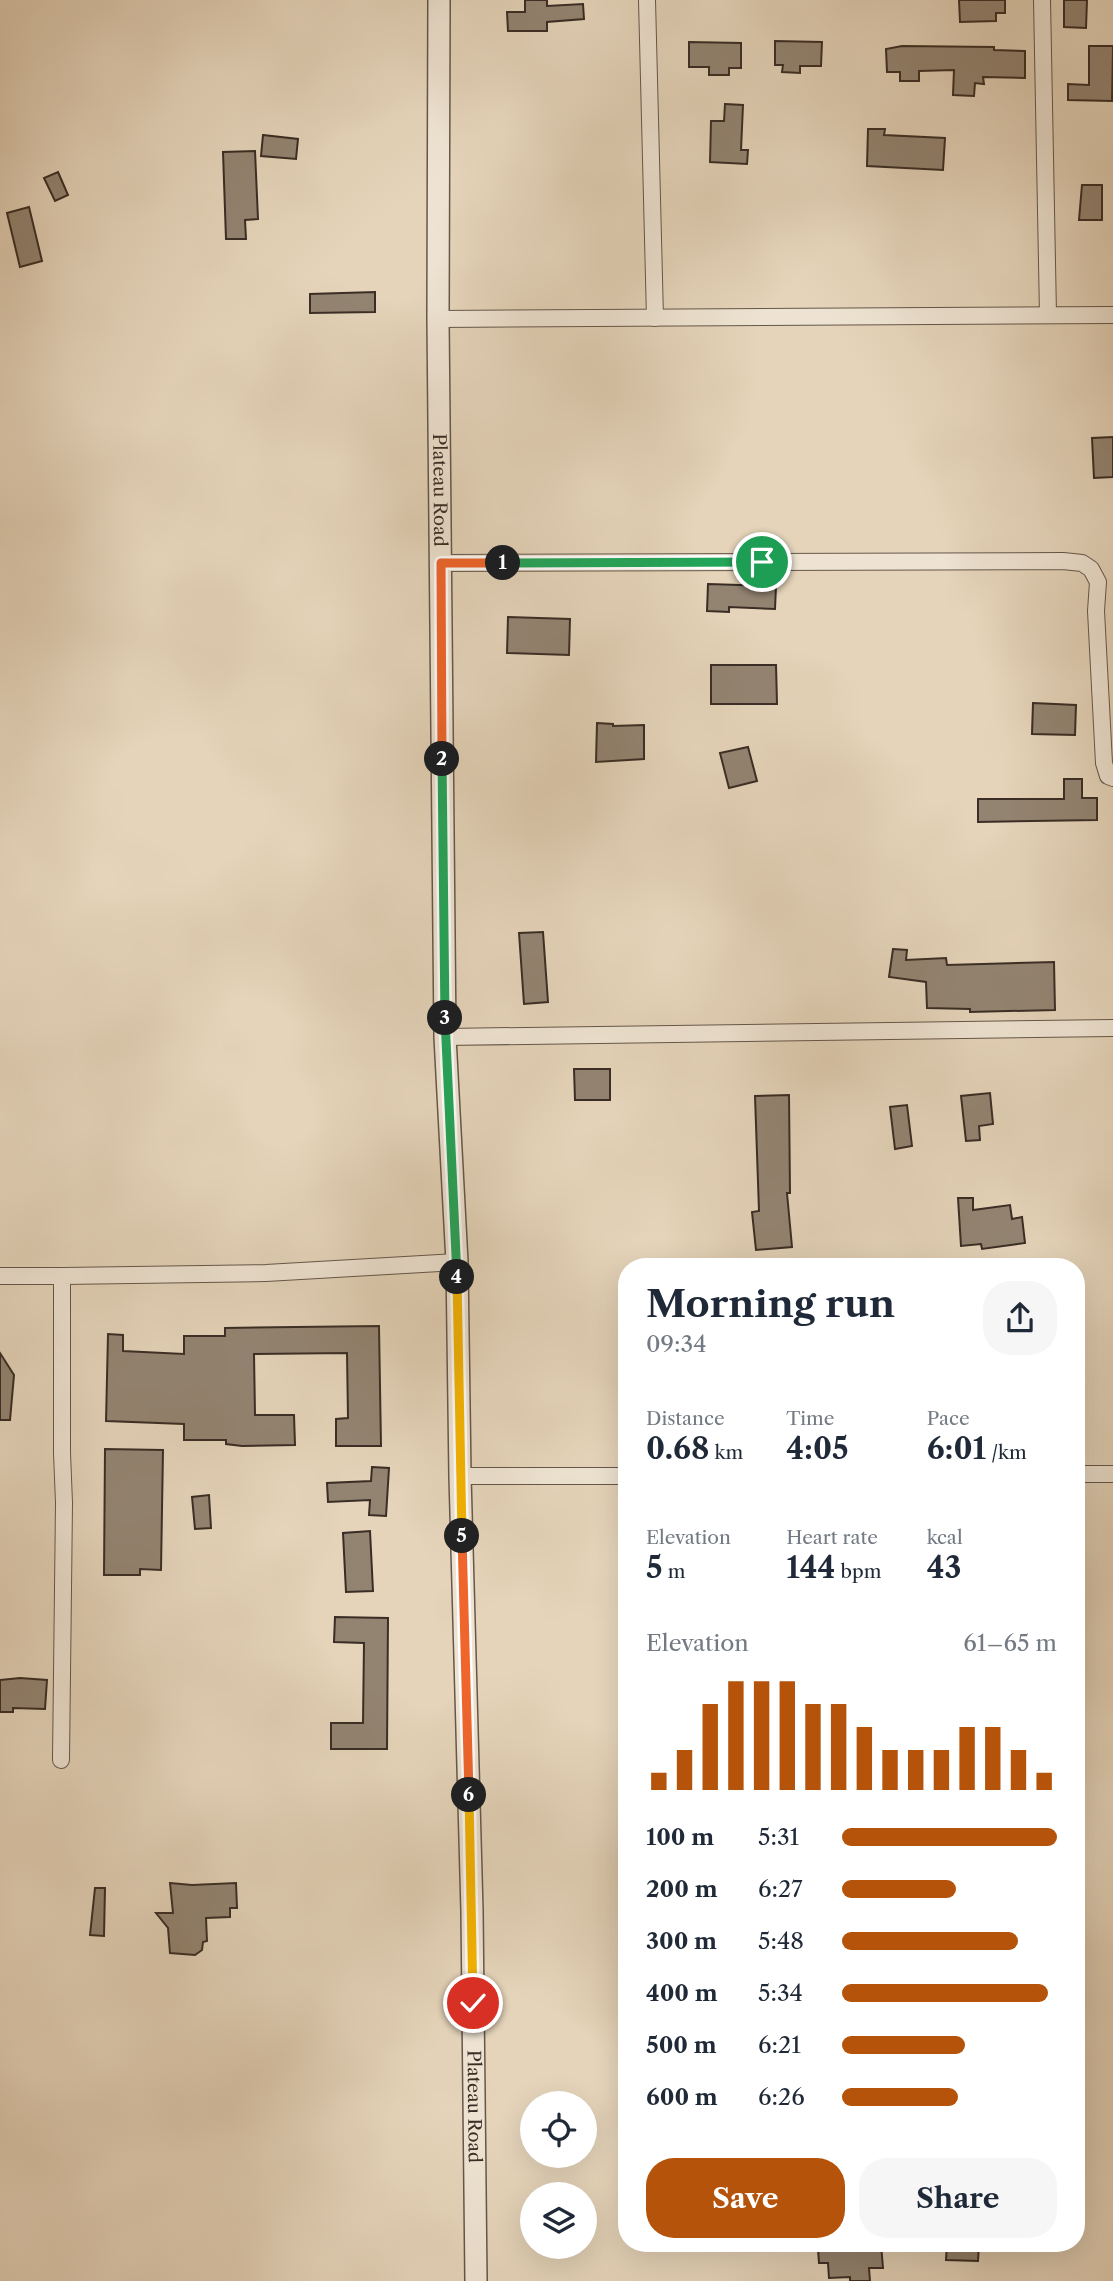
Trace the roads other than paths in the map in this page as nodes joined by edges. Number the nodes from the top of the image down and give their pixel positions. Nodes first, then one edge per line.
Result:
1 (439, 0) edge
2 (647, 0) edge
3 (1042, 0) edge
4 (1048, 315) junction
5 (1113, 315) edge
6 (655, 318) junction
7 (438, 319) junction
8 (441, 563) junction
9 (1113, 778) edge
10 (1113, 1028) edge
11 (445, 1037) junction
12 (457, 1262) junction
13 (0, 1276) edge
14 (62, 1276) junction
15 (1085, 1474) edge
16 (1113, 1474) edge
17 (460, 1476) junction
18 (618, 1476) edge
19 (61, 1760) dead end
20 (476, 2281) edge

1 - 7 street, Plateau Road
2 - 6 street
3 - 4 street
4 - 5 street
4 - 6 street
6 - 7 street
7 - 8 street, Plateau Road
8 - 9 street
8 - 11 street, Plateau Road
10 - 11 street
11 - 12 street, Plateau Road
12 - 14 street
12 - 17 street, Plateau Road
13 - 14 street
14 - 19 street
15 - 16 street
17 - 18 street
17 - 20 street, Plateau Road

